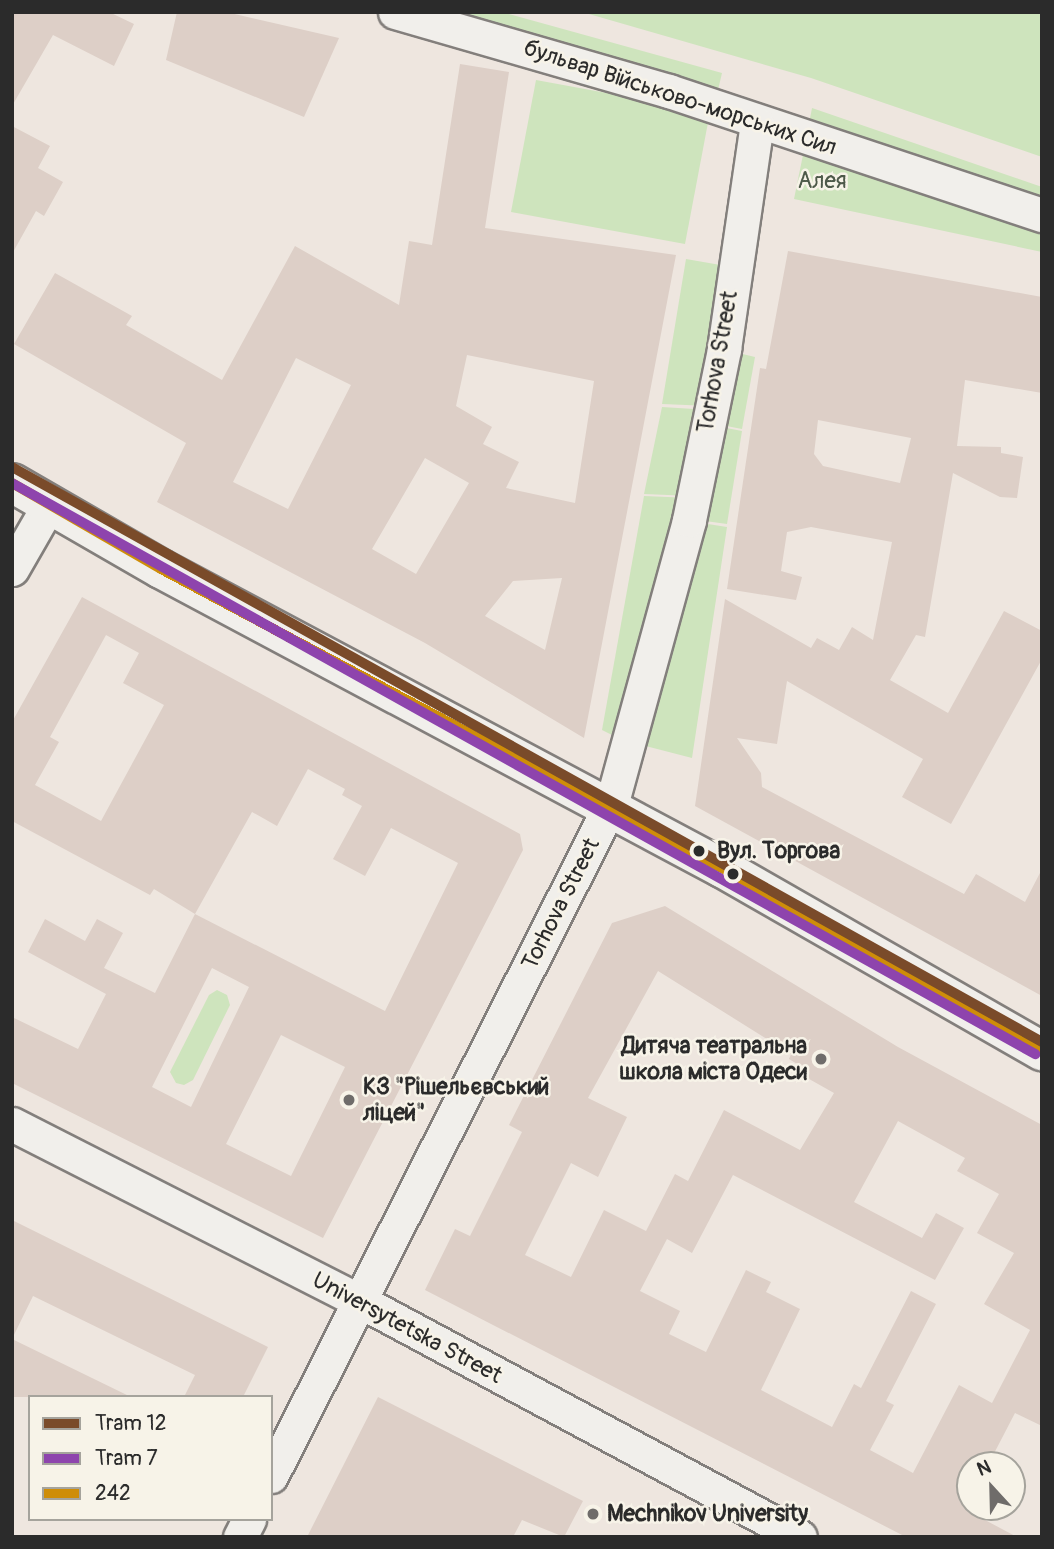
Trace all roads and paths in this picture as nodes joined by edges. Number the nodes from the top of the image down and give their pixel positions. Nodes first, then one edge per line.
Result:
1 (396, 12) edge
2 (757, 123) junction
3 (1042, 215) edge
4 (12, 483) edge
5 (50, 503) junction
6 (12, 569) edge
7 (610, 806) junction
8 (1042, 1051) edge
9 (12, 1124) edge
10 (360, 1301) junction
11 (273, 1472) edge
12 (248, 1521) edge
13 (240, 1537) edge
14 (800, 1537) edge

1 - 2 street, бульвар Військово-морських Сил
2 - 3 street, бульвар Військово-морських Сил
2 - 7 street, Torhova Street
4 - 5 main road
5 - 6 street
5 - 7 main road
7 - 8 main road
7 - 10 street, Torhova Street
9 - 10 street, Universytetska Street
10 - 11 street, Torhova Street
10 - 14 street, Universytetska Street
12 - 13 street

